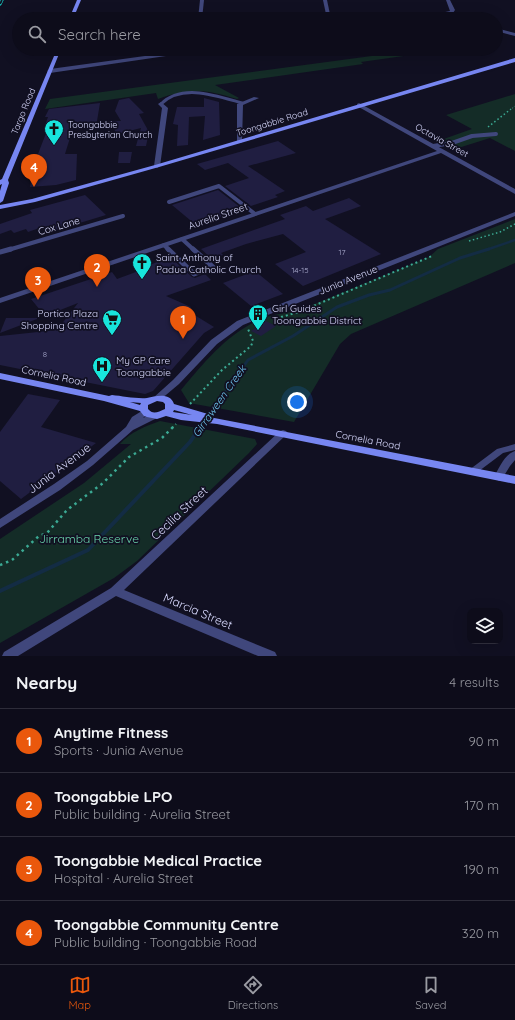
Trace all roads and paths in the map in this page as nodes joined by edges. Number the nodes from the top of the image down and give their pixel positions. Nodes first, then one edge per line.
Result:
1 (79, 0) edge
2 (202, 0) edge
3 (325, 0) edge
4 (448, 0) edge
5 (74, 12) edge
6 (201, 12) edge
7 (328, 12) edge
8 (450, 12) edge
9 (503, 31) edge
10 (515, 35) edge
11 (55, 56) edge
12 (156, 56) edge
13 (515, 60) edge
14 (50, 71) junction
15 (256, 98) dead end
16 (242, 103) junction
17 (161, 104) joint
18 (359, 105) junction
19 (515, 106) edge
20 (488, 127) dead end
21 (496, 134) dead end
22 (238, 142) junction
23 (433, 146) junction
24 (442, 151) junction
25 (157, 166) junction
26 (2, 181) edge
27 (515, 192) edge
28 (0, 201) edge
29 (168, 202) dead end
30 (0, 209) edge
31 (256, 214) junction
32 (515, 214) edge
33 (123, 216) dead end
34 (515, 224) edge
35 (182, 239) junction
36 (466, 242) dead end
37 (164, 245) junction
38 (0, 252) edge
39 (435, 254) dead end
40 (0, 301) edge
41 (273, 319) dead end
42 (249, 326) dead end
43 (0, 376) edge
44 (176, 382) junction
45 (104, 398) junction
46 (153, 399) junction
47 (168, 407) junction
48 (144, 411) junction
49 (184, 414) junction
50 (154, 416) junction
51 (130, 428) junction
52 (283, 434) junction
53 (515, 447) edge
54 (515, 454) edge
55 (472, 472) junction
56 (499, 477) junction
57 (515, 480) edge
58 (0, 524) edge
59 (0, 564) edge
60 (115, 591) junction
61 (8, 656) edge
62 (270, 656) edge

1 - 5 main road
2 - 6 street
3 - 7 street
4 - 8 street
9 - 10 street
11 - 14 main road, Targo Road
12 - 14 street
13 - 18 main road, Toongabbie Road
14 - 26 main road, Targo Road
15 - 16 street
16 - 17 lane
16 - 22 street
17 - 25 street
18 - 22 main road, Toongabbie Road
18 - 23 street, Octavia Street
19 - 20 path
21 - 23 lane
22 - 25 main road, Toongabbie Road
23 - 24 street, Octavia Street
24 - 27 street, Octavia Street
24 - 31 street, Aurelia Street
25 - 30 main road, Toongabbie Road
26 - 28 main road, Targo Road
29 - 31 lane
31 - 35 street, Aurelia Street
32 - 44 street, Junia Avenue
33 - 38 lane, Cox Lane
34 - 36 path
35 - 37 street, Aurelia Street
35 - 37 lane
37 - 40 street, Aurelia Street
39 - 41 path
42 - 49 path
43 - 45 main road, Cornelia Road
44 - 46 street, Junia Avenue
44 - 47 street, Junia Avenue
45 - 46 main road, Cornelia Road
45 - 48 main road, Cornelia Road
46 - 47 main road, Cornelia Road
46 - 48 main road
47 - 49 main road, Cornelia Road
47 - 50 main road
48 - 50 main road, Cornelia Road
48 - 51 street, Junia Avenue
49 - 52 main road, Cornelia Road
49 - 59 path
50 - 51 street, Junia Avenue
51 - 58 street, Junia Avenue
52 - 55 main road, Cornelia Road
52 - 60 street, Cecilia Street
53 - 55 street
54 - 56 street
55 - 56 main road, Cornelia Road
56 - 57 main road, Cornelia Road
60 - 61 street, Cecilia Street
60 - 62 street, Marcia Street

